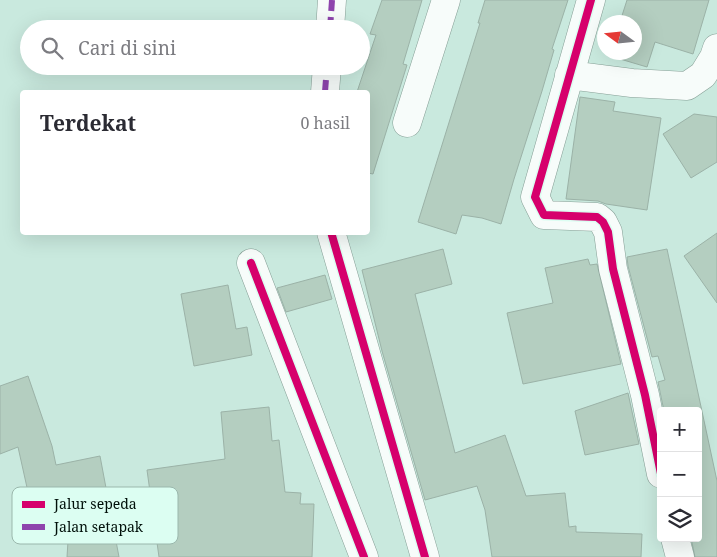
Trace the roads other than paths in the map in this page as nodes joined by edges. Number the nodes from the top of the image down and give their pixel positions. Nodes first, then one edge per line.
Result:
1 (332, 0) edge
2 (446, 0) edge
3 (591, 0) edge
4 (331, 20) edge
5 (717, 48) edge
6 (326, 75) edge
7 (569, 75) junction
8 (325, 90) edge
9 (407, 123) dead end
10 (332, 235) edge
11 (251, 262) dead end
12 (657, 454) edge
13 (676, 542) edge
14 (364, 557) edge
15 (425, 557) edge
16 (680, 557) edge

1 - 4 street
2 - 9 street
3 - 7 street
5 - 7 street
6 - 8 street
7 - 12 street
10 - 15 street
11 - 14 street
13 - 16 street

